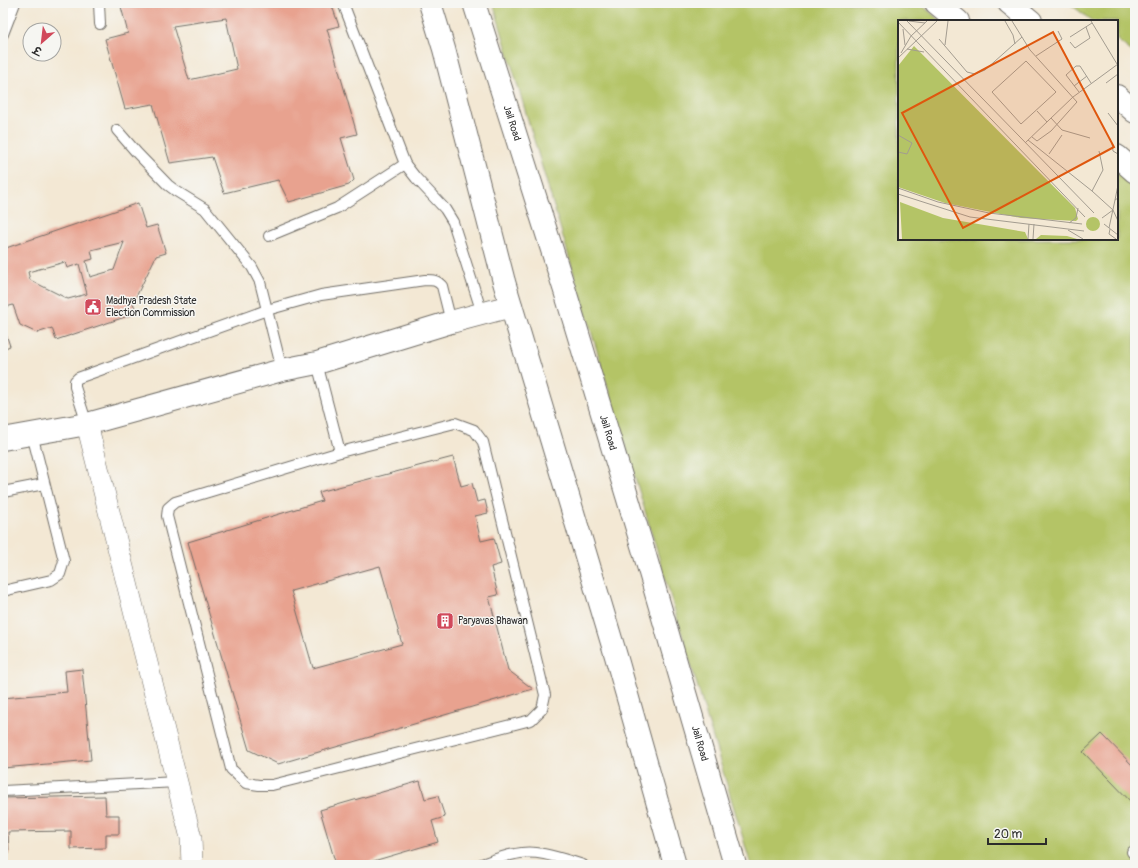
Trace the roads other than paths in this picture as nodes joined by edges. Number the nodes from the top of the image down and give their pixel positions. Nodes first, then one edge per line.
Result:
1 (14, 3) edge
2 (98, 3) edge
3 (343, 3) edge
4 (430, 3) edge
5 (474, 3) edge
6 (936, 3) edge
7 (1009, 3) edge
8 (957, 20) edge
9 (1030, 20) edge
10 (100, 24) dead end
11 (3, 34) edge
12 (1118, 97) edge
13 (1135, 112) edge
14 (117, 130) dead end
15 (1118, 157) edge
16 (405, 164) junction
17 (1135, 172) edge
18 (269, 236) dead end
19 (511, 306) junction
20 (267, 310) junction
21 (482, 313) junction
22 (451, 322) junction
23 (317, 363) junction
24 (282, 370) junction
25 (87, 424) junction
26 (32, 434) junction
27 (3, 439) edge
28 (340, 452) junction
29 (44, 484) junction
30 (3, 492) edge
31 (3, 591) edge
32 (177, 782) junction
33 (3, 791) edge
34 (192, 865) edge
35 (479, 865) edge
36 (582, 865) edge
37 (675, 865) edge
38 (734, 865) edge

1 - 11 lane
2 - 10 lane
3 - 16 lane
4 - 19 main road
5 - 38 main road, Jail Road
6 - 8 main road
7 - 9 main road
12 - 13 main road
14 - 20 lane
15 - 17 main road
16 - 18 lane
16 - 21 lane
19 - 21 main road
19 - 37 main road
20 - 22 lane
20 - 24 lane
20 - 25 lane
21 - 22 main road
22 - 23 main road
23 - 24 main road
23 - 28 lane
24 - 25 main road
25 - 26 main road
25 - 32 street
26 - 27 main road
26 - 29 lane
28 - 28 lane
29 - 30 lane
29 - 31 lane
32 - 33 lane
32 - 34 street
35 - 36 lane

